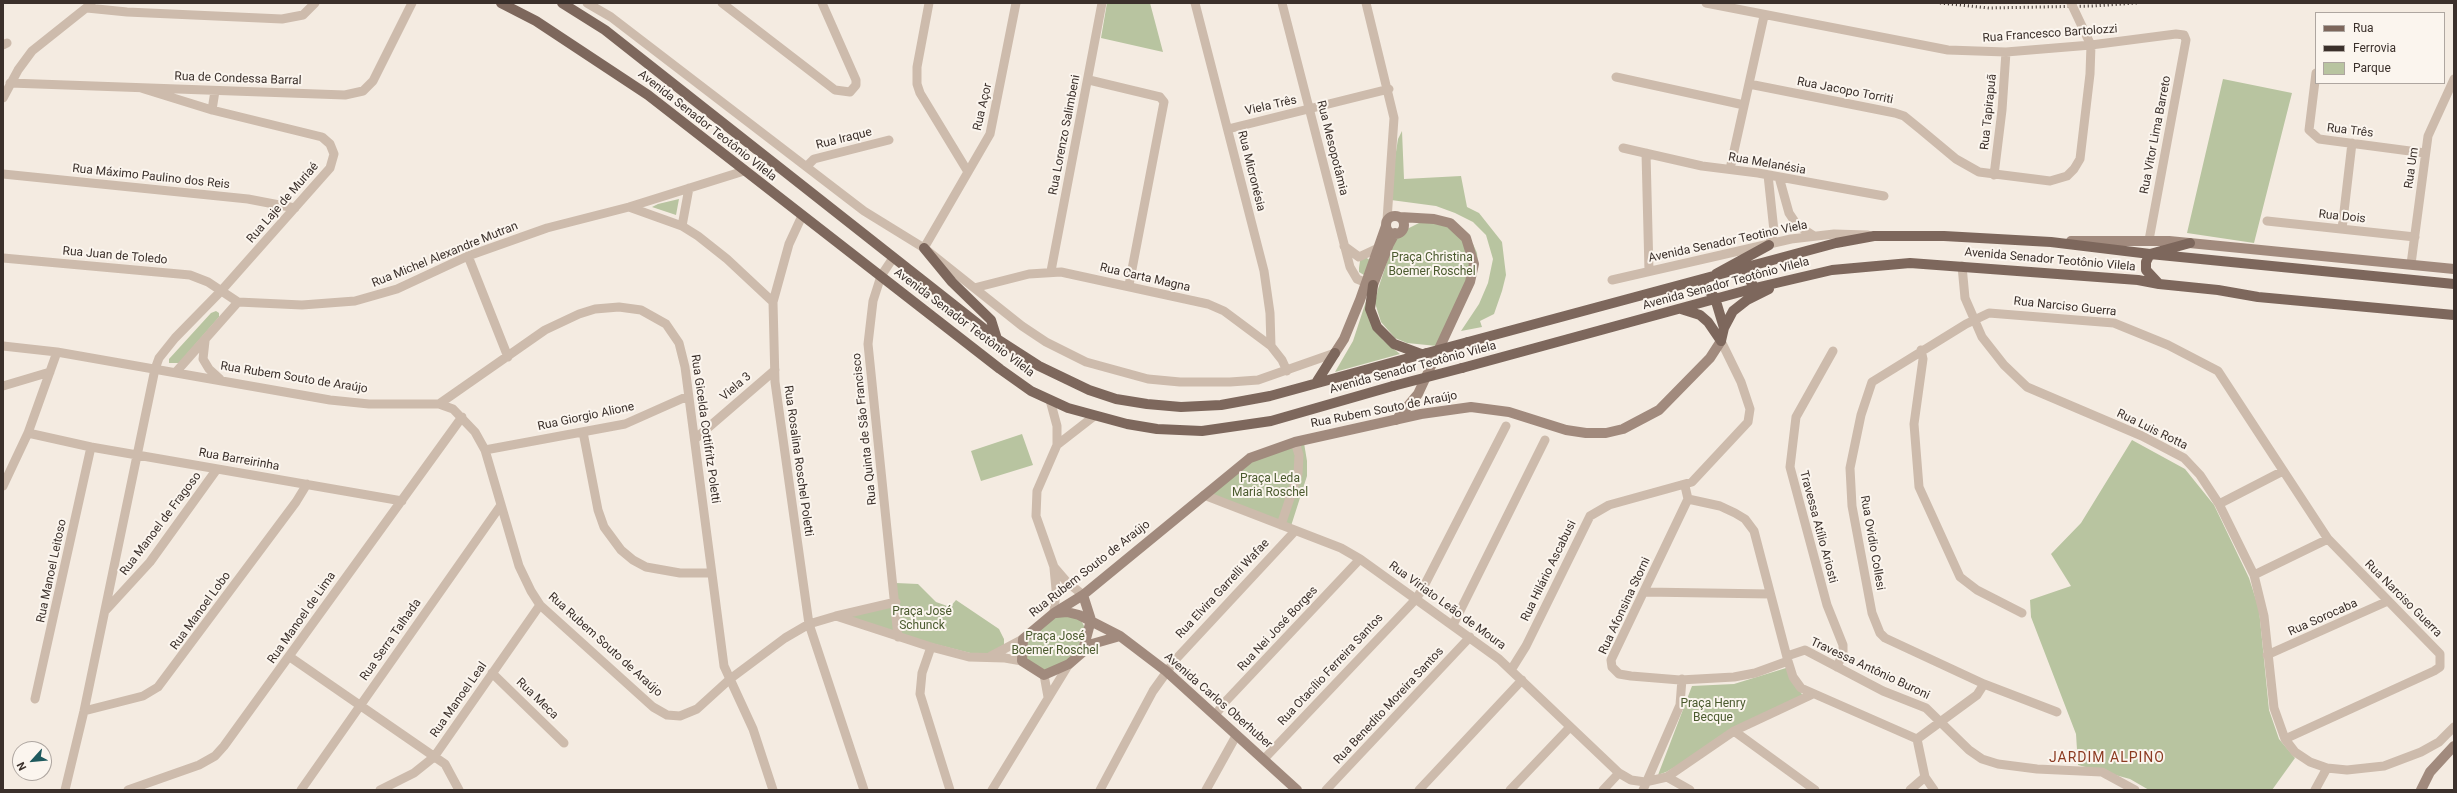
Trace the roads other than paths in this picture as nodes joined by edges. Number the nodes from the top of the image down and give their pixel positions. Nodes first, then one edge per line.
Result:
1 (124, 3) edge
2 (315, 3) edge
3 (412, 3) edge
4 (501, 3) edge
5 (562, 3) edge
6 (587, 3) edge
7 (722, 3) edge
8 (822, 3) edge
9 (929, 3) edge
10 (1016, 3) edge
11 (1102, 3) edge
12 (1195, 3) edge
13 (1282, 3) edge
14 (1366, 3) edge
15 (1706, 3) edge
16 (2071, 3) edge
17 (90, 5) edge
18 (127, 12) junction
19 (1764, 16) junction
20 (2184, 35) joint
21 (2090, 42) junction
22 (2006, 52) junction
23 (1616, 77) dead end
24 (2450, 79) edge
25 (1089, 80) junction
26 (2315, 81) edge
27 (10, 83) junction
28 (1749, 84) junction
29 (141, 88) junction
30 (1389, 89) junction
31 (215, 91) junction
32 (3, 98) edge
33 (1744, 105) junction
34 (1310, 109) junction
35 (212, 110) junction
36 (1228, 129) junction
37 (890, 140) dead end
38 (2352, 143) junction
39 (1623, 148) dead end
40 (1646, 153) junction
41 (2426, 153) junction
42 (807, 166) junction
43 (1730, 169) junction
44 (744, 170) junction
45 (968, 172) junction
46 (3, 174) edge
47 (1768, 175) junction
48 (1994, 175) junction
49 (1779, 178) junction
50 (689, 188) junction
51 (1884, 196) dead end
52 (629, 207) junction
53 (296, 208) junction
54 (802, 216) junction
55 (2267, 221) dead end
56 (1386, 223) junction
57 (682, 226) junction
58 (1399, 226) junction
59 (2342, 229) junction
60 (1814, 236) junction
61 (1874, 236) junction
62 (2415, 237) junction
63 (2149, 240) junction
64 (2051, 242) junction
65 (2190, 243) junction
66 (1769, 245) junction
67 (1344, 246) junction
68 (924, 248) junction
69 (1376, 249) junction
70 (2150, 254) junction
71 (468, 256) junction
72 (3, 258) edge
73 (893, 258) junction
74 (1743, 258) junction
75 (2411, 264) junction
76 (1962, 266) junction
77 (1745, 269) junction
78 (2454, 269) edge
79 (1051, 271) junction
80 (1649, 271) junction
81 (881, 276) junction
82 (1612, 280) dead end
83 (1703, 280) junction
84 (1787, 281) junction
85 (1369, 284) junction
86 (2159, 284) junction
87 (2454, 284) edge
88 (1129, 285) junction
89 (974, 288) junction
90 (1754, 288) junction
91 (221, 291) junction
92 (1715, 298) junction
93 (238, 302) junction
94 (773, 302) junction
95 (1679, 309) junction
96 (2454, 315) edge
97 (1973, 319) junction
98 (1724, 328) junction
99 (998, 339) junction
100 (205, 340) junction
101 (1721, 341) junction
102 (3, 346) edge
103 (1271, 346) junction
104 (1921, 350) junction
105 (1833, 351) dead end
106 (57, 352) junction
107 (1335, 353) junction
108 (1425, 354) junction
109 (508, 356) junction
110 (155, 368) junction
111 (775, 370) junction
112 (1287, 371) junction
113 (50, 372) junction
114 (176, 372) junction
115 (221, 380) junction
116 (1316, 383) junction
117 (3, 386) edge
118 (1418, 394) junction
119 (688, 396) junction
120 (1050, 400) junction
121 (439, 404) junction
122 (1421, 414) junction
123 (462, 417) junction
124 (1093, 417) junction
125 (1396, 420) junction
126 (1506, 426) dead end
127 (583, 432) junction
128 (28, 433) junction
129 (695, 439) junction
130 (1545, 440) dead end
131 (1295, 442) junction
132 (1057, 445) junction
133 (91, 447) junction
134 (485, 450) junction
135 (136, 454) junction
136 (217, 469) junction
137 (2283, 471) junction
138 (6, 473) edge
139 (307, 484) junction
140 (3, 486) edge
141 (1685, 486) junction
142 (1204, 495) junction
143 (1688, 499) junction
144 (402, 501) junction
145 (2219, 504) junction
146 (501, 505) junction
147 (1281, 525) junction
148 (1295, 531) junction
149 (2328, 539) junction
150 (1360, 559) junction
151 (1054, 567) junction
152 (711, 573) junction
153 (2254, 575) junction
154 (1645, 592) junction
155 (1770, 594) junction
156 (1083, 595) junction
157 (1416, 599) junction
158 (2388, 601) junction
159 (896, 602) junction
160 (540, 606) junction
161 (106, 610) junction
162 (1054, 613) junction
163 (2022, 613) dead end
164 (836, 616) junction
165 (1091, 620) junction
166 (809, 624) junction
167 (1453, 625) junction
168 (1120, 636) junction
169 (898, 637) junction
170 (1470, 637) junction
171 (1023, 639) junction
172 (931, 647) junction
173 (1083, 650) junction
174 (2267, 655) junction
175 (290, 657) junction
176 (988, 658) junction
177 (1787, 658) junction
178 (1022, 661) junction
179 (1069, 664) junction
180 (1837, 667) junction
181 (1511, 670) junction
182 (1166, 671) junction
183 (492, 673) junction
184 (1044, 675) junction
185 (730, 679) junction
186 (1682, 679) junction
187 (1522, 680) junction
188 (1984, 684) junction
189 (1813, 694) junction
190 (1048, 697) junction
191 (35, 700) dead end
192 (360, 705) junction
193 (84, 711) junction
194 (2058, 712) dead end
195 (1215, 715) junction
196 (1942, 722) junction
197 (1570, 727) junction
198 (2454, 727) edge
199 (1734, 731) junction
200 (1236, 736) junction
201 (1917, 739) junction
202 (2285, 739) junction
203 (564, 743) dead end
204 (2454, 746) edge
205 (434, 757) junction
206 (1264, 759) junction
207 (2327, 768) junction
208 (1619, 773) junction
209 (1667, 777) junction
210 (1925, 777) junction
211 (1644, 786) edge
212 (65, 790) edge
213 (128, 790) edge
214 (301, 790) edge
215 (380, 790) edge
216 (459, 790) edge
217 (773, 790) edge
218 (864, 790) edge
219 (950, 790) edge
220 (992, 790) edge
221 (1100, 790) edge
222 (1206, 790) edge
223 (1297, 790) edge
224 (1326, 790) edge
225 (1419, 790) edge
226 (1510, 790) edge
227 (1602, 790) edge
228 (1690, 790) edge
229 (1815, 790) edge
230 (1910, 790) edge
231 (1934, 790) edge
232 (2135, 790) edge
233 (2315, 790) edge
234 (2421, 790) edge

1 - 18 street
2 - 18 street
3 - 31 street, Rua de Condessa Barral
4 - 44 main road, Avenida Senador Teotônio Vilela
5 - 73 main road, Avenida Senador Teotônio Vilela
6 - 42 street
7 - 8 street
9 - 45 street
10 - 45 street, Rua Açor
11 - 25 street, Rua Lorenzo Salimbeni
12 - 36 street, Rua Micronésia
13 - 34 street, Rua Mesopotâmia
14 - 30 street
15 - 19 street, Rua Francesco Bartolozzi
16 - 21 street, bridge
17 - 18 street
17 - 27 street
19 - 22 street, Rua Francesco Bartolozzi
19 - 28 street
20 - 21 street, Rua Francesco Bartolozzi
20 - 63 street, Rua Vitor Lima Barreto
21 - 22 street, Rua Francesco Bartolozzi
21 - 48 street, Rua Jacopo Torriti
22 - 48 street, Rua Tapirapuã
23 - 33 street
24 - 41 street, Rua Um
25 - 79 street, Rua Lorenzo Salimbeni
25 - 88 street
26 - 38 street, Rua Três
27 - 29 street, Rua de Condessa Barral
27 - 32 street
28 - 33 street
28 - 48 street, Rua Jacopo Torriti
29 - 31 street, Rua de Condessa Barral
29 - 35 street, Rua Laje de Muriaé
30 - 34 street, Viela Três
30 - 56 street
31 - 35 street
33 - 43 street
34 - 36 street, Viela Três
34 - 67 street, Rua Mesopotâmia
35 - 53 street, Rua Laje de Muriaé
36 - 103 street, Rua Micronésia
37 - 42 street, Rua Iraque
38 - 41 street, Rua Três
38 - 59 street
39 - 40 street, Rua Melanésia
40 - 43 street, Rua Melanésia
40 - 80 street
41 - 62 street, Rua Um
42 - 68 street
43 - 47 street, Rua Melanésia
44 - 50 street, Rua Michel Alexandre Mutran
44 - 54 main road, Avenida Senador Teotônio Vilela
45 - 68 street, Rua Açor
46 - 53 street, Rua Máximo Paulino dos Reis
47 - 49 street, Rua Melanésia
47 - 66 street
49 - 51 street, Rua Melanésia
49 - 60 street
50 - 52 street, Rua Michel Alexandre Mutran
50 - 57 street
52 - 57 street
52 - 71 street, Rua Michel Alexandre Mutran
53 - 91 street, Rua Laje de Muriaé
54 - 81 main road, Avenida Senador Teotônio Vilela
54 - 94 street, Rua Rosalina Roschel Poletti
55 - 59 street, Rua Dois
56 - 58 street
56 - 58 street
56 - 69 street
57 - 94 street
58 - 85 street
58 - 118 street
59 - 62 street, Rua Dois
60 - 61 street, Avenida Senador Teotino Viela
60 - 66 street, Avenida Senador Teotino Viela
61 - 64 main road, Avenida Senador Teotônio Vilela
61 - 77 main road, Avenida Senador Teotônio Vilela
62 - 75 street, Rua Um
63 - 64 street, Avenida Senador Teotônio Vilela
63 - 65 street, Avenida Senador Teotônio Vilela
64 - 70 main road, Avenida Senador Teotônio Vilela
65 - 70 main road
65 - 75 street, Avenida Senador Teotônio Vilela
66 - 74 main road
66 - 80 street, Avenida Senador Teotino Viela
67 - 69 street
67 - 85 street, Rua Mesopotâmia
68 - 89 street
68 - 99 main road
69 - 85 street
70 - 86 main road
70 - 87 main road, Avenida Senador Teotônio Vilela
71 - 93 street, Rua Michel Alexandre Mutran
71 - 109 street
72 - 91 street, Rua Juan de Toledo
73 - 81 street, Rua Quinta de São Francisco
73 - 99 main road, Avenida Senador Teotônio Vilela
74 - 77 main road
74 - 83 main road
75 - 78 street, Avenida Senador Teotônio Vilela
76 - 84 main road, Avenida Senador Teotônio Vilela
76 - 86 main road, Avenida Senador Teotônio Vilela
76 - 97 street, Rua Luis Rotta
77 - 83 main road, Avenida Senador Teotônio Vilela
77 - 90 main road
79 - 88 street, Rua Carta Magna
79 - 89 street, Rua Carta Magna
80 - 82 street, Avenida Senador Teotino Viela
81 - 120 main road, Avenida Senador Teotônio Vilela
81 - 159 street, Rua Quinta de São Francisco
83 - 92 main road
83 - 108 main road, Avenida Senador Teotônio Vilela, bridge
84 - 90 main road, Avenida Senador Teotônio Vilela
84 - 98 main road
85 - 107 street
85 - 108 main road
86 - 96 main road, Avenida Senador Teotônio Vilela
88 - 103 street, Rua Carta Magna
89 - 112 street
90 - 92 main road, Avenida Senador Teotônio Vilela
91 - 93 street
91 - 110 street, Rua Laje de Muriaé
92 - 95 main road, Avenida Senador Teotônio Vilela
92 - 98 main road
93 - 100 street
94 - 111 street, Rua Rosalina Roschel Poletti
95 - 101 main road
95 - 124 main road, Avenida Senador Teotônio Vilela, bridge
97 - 104 street, Rua Ovidio Collesi
97 - 137 street, Rua Narciso Guerra
97 - 145 street, Rua Luis Rotta
98 - 101 main road
99 - 116 main road, Avenida Senador Teotônio Vilela
100 - 114 street
100 - 115 street
101 - 122 street, Rua Rubem Souto de Araújo
101 - 141 street, Rua Hilário Ascabusi
102 - 106 street, Rua Rubem Souto de Araújo
103 - 112 street, Rua Carta Magna
104 - 163 street
104 - 188 street, Rua Ovidio Collesi
105 - 180 street, Travessa Atílio Ariosti
106 - 110 street, Rua Rubem Souto de Araújo
106 - 113 street
107 - 112 street
107 - 116 main road
108 - 116 main road, Avenida Senador Teotônio Vilela
109 - 119 street, Rua Gicelda Cottifritz Poletti
109 - 121 street, Rua Gicelda Cottifritz Poletti
110 - 114 street, Rua Rubem Souto de Araújo
110 - 135 street
111 - 129 street, Viela 3
111 - 166 street, Rua Rosalina Roschel Poletti
113 - 117 street
113 - 128 street
114 - 115 street, Rua Rubem Souto de Araújo
115 - 121 street, Rua Rubem Souto de Araújo
118 - 122 street
118 - 125 street
119 - 127 street, Rua Giorgio Alione
119 - 129 street, Rua Gicelda Cottifritz Poletti
120 - 124 main road, Avenida Senador Teotônio Vilela
120 - 132 street
121 - 123 street, Rua Rubem Souto de Araújo
122 - 125 street, Rua Rubem Souto de Araújo
123 - 134 street, Rua Rubem Souto de Araújo
123 - 144 street, Rua Manoel de Lima
124 - 132 street
125 - 131 street, Rua Rubem Souto de Araújo
126 - 157 street, Rua Otacílio Ferreira Santos
127 - 134 street, Rua Giorgio Alione
127 - 152 street
128 - 133 street, Rua Barreirinha
128 - 138 street
129 - 152 street, Rua Gicelda Cottifritz Poletti
130 - 167 street
131 - 142 street, Rua Rubem Souto de Araújo
131 - 147 street
132 - 151 street
133 - 135 street, Rua Barreirinha
133 - 191 street, Rua Manoel Leitoso
134 - 146 street, Rua Rubem Souto de Araújo
135 - 136 street, Rua Barreirinha
135 - 161 street
136 - 139 street, Rua Barreirinha
136 - 161 street, Rua Manoel de Fragoso
137 - 145 street
137 - 149 street, Rua Narciso Guerra
138 - 140 street
139 - 144 street, Rua Barreirinha
139 - 193 street, Rua Manoel Lobo
141 - 143 street
141 - 181 street, Rua Hilário Ascabusi
142 - 147 street, Rua Viriato Leão de Moura
142 - 156 street, Rua Rubem Souto de Araújo
143 - 154 street, Rua Afonsina Storni
143 - 155 street
144 - 175 street, Rua Manoel de Lima
145 - 153 street, Rua Luis Rotta
146 - 160 street, Rua Rubem Souto de Araújo
146 - 192 street, Rua Serra Talhada
147 - 148 street, Rua Viriato Leão de Moura
148 - 150 street, Rua Viriato Leão de Moura
148 - 182 street, Rua Elvira Garrelli Wafae
149 - 153 street
149 - 158 street, Rua Narciso Guerra
150 - 157 street, Rua Viriato Leão de Moura
150 - 195 street, Rua Nei José Borges
151 - 156 street
151 - 162 street
152 - 185 street, Rua Gicelda Cottifritz Poletti
153 - 174 street, Rua Luis Rotta
154 - 155 street
154 - 186 street, Rua Afonsina Storni
155 - 177 street
156 - 162 street, Rua Rubem Souto de Araújo
156 - 165 street
157 - 167 street, Rua Viriato Leão de Moura
157 - 206 street, Rua Otacílio Ferreira Santos
158 - 174 street, Rua Sorocaba
158 - 202 street, Rua Narciso Guerra
159 - 164 street
159 - 169 street, Rua Quinta de São Francisco
160 - 183 street, Rua Manoel Leal
160 - 185 street, Rua Rubem Souto de Araújo
161 - 193 street
162 - 165 street
162 - 171 street, Rua Rubem Souto de Araújo
164 - 166 street, Rua Rubem Souto de Araújo
164 - 169 street
165 - 168 street, Avenida Carlos Oberhuber
165 - 173 street
166 - 185 street, Rua Rubem Souto de Araújo
166 - 218 street, Rua Rosalina Roschel Poletti
167 - 170 street, Rua Viriato Leão de Moura
168 - 173 street
168 - 182 street, Avenida Carlos Oberhuber
169 - 172 street
170 - 181 street, Rua Viriato Leão de Moura
170 - 224 street, Rua Benedito Moreira Santos
171 - 176 street, Rua Rubem Souto de Araújo
171 - 178 street
172 - 176 street
172 - 219 street
173 - 179 street
174 - 202 street, Rua Luis Rotta
175 - 192 street
175 - 213 street, Rua Manoel de Lima
176 - 178 street
177 - 180 street, Travessa Antônio Buroni
177 - 186 street, Rua Afonsina Storni
177 - 189 street
178 - 184 street
179 - 184 street
179 - 190 street
180 - 196 street, Travessa Antônio Buroni
181 - 187 street, Rua Viriato Leão de Moura
182 - 195 street, Avenida Carlos Oberhuber
182 - 221 street, Rua Elvira Garrelli Wafae
183 - 203 street, Rua Meca
183 - 205 street, Rua Manoel Leal
184 - 190 street
185 - 217 street, Rua Gicelda Cottifritz Poletti
186 - 211 street
187 - 197 street, Rua Viriato Leão de Moura
187 - 225 street
188 - 194 street, Rua Ovidio Collesi
188 - 196 street
189 - 199 street
189 - 201 street
190 - 220 street
192 - 205 street
192 - 214 street, Rua Serra Talhada
193 - 212 street
195 - 200 street, Avenida Carlos Oberhuber
196 - 201 street
196 - 232 street, Travessa Antônio Buroni
197 - 208 street, Rua Viriato Leão de Moura
197 - 226 street
198 - 207 street
199 - 209 street
199 - 229 street
200 - 206 street, Avenida Carlos Oberhuber
200 - 222 street
201 - 210 street
202 - 207 street
204 - 234 street
205 - 215 street, Rua Manoel Leal
205 - 216 street
206 - 223 street, Avenida Carlos Oberhuber
207 - 233 street
208 - 211 street, Rua Viriato Leão de Moura
208 - 227 street
209 - 211 street
209 - 228 street
210 - 230 street
210 - 231 street

